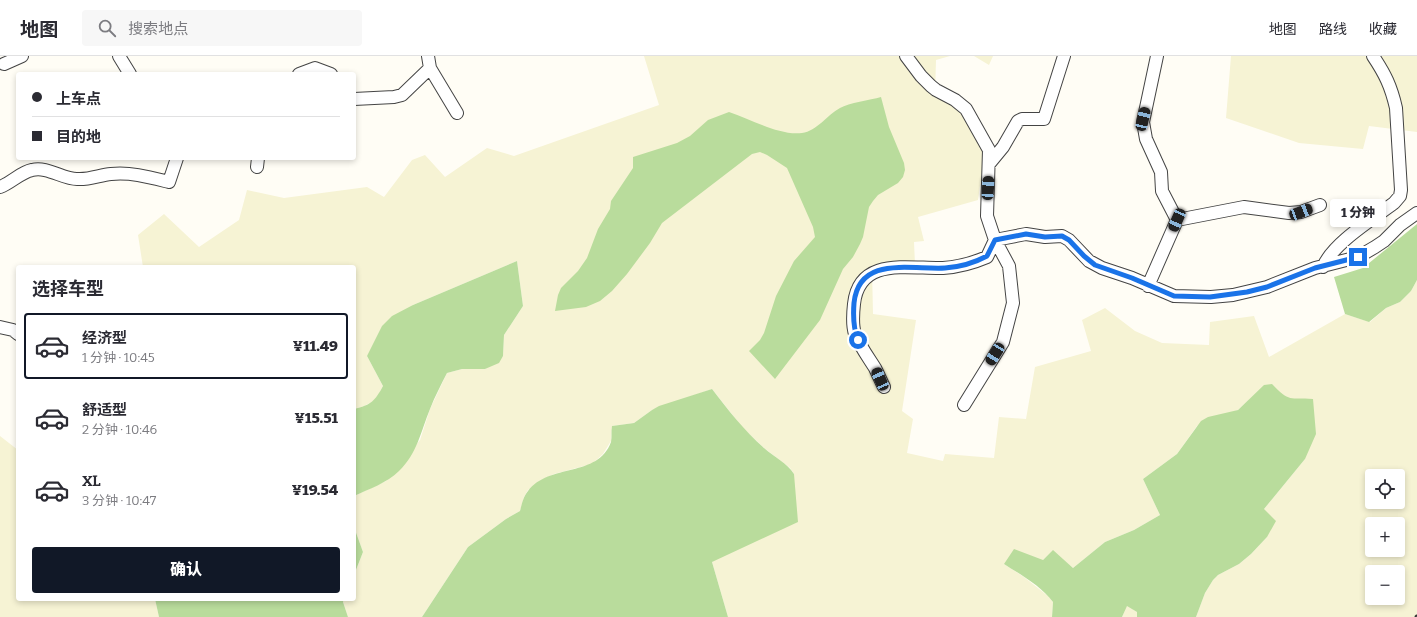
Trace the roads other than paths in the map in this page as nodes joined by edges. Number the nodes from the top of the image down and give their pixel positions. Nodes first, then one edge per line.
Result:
1 (22, 56) edge
2 (119, 56) edge
3 (428, 56) edge
4 (906, 56) edge
5 (1064, 56) edge
6 (1157, 56) edge
7 (1373, 56) edge
8 (4, 64) dead end
9 (430, 68) junction
10 (129, 72) edge
11 (304, 72) edge
12 (325, 72) edge
13 (356, 98) edge
14 (457, 114) dead end
15 (176, 160) edge
16 (989, 164) junction
17 (0, 187) edge
18 (1320, 205) dead end
19 (1417, 213) edge
20 (1177, 220) junction
21 (995, 240) junction
22 (1323, 267) junction
23 (1148, 286) junction
24 (0, 327) edge
25 (16, 332) edge
26 (884, 387) dead end
27 (964, 405) dead end

1 - 8 street
2 - 10 street
3 - 9 street
4 - 16 street
5 - 16 street
6 - 20 street
7 - 22 street
9 - 13 street
9 - 14 street
11 - 12 street
15 - 17 street
16 - 21 street
18 - 20 street
19 - 22 street
20 - 23 street
21 - 23 street
21 - 26 street
21 - 27 street
22 - 23 street
24 - 25 street

